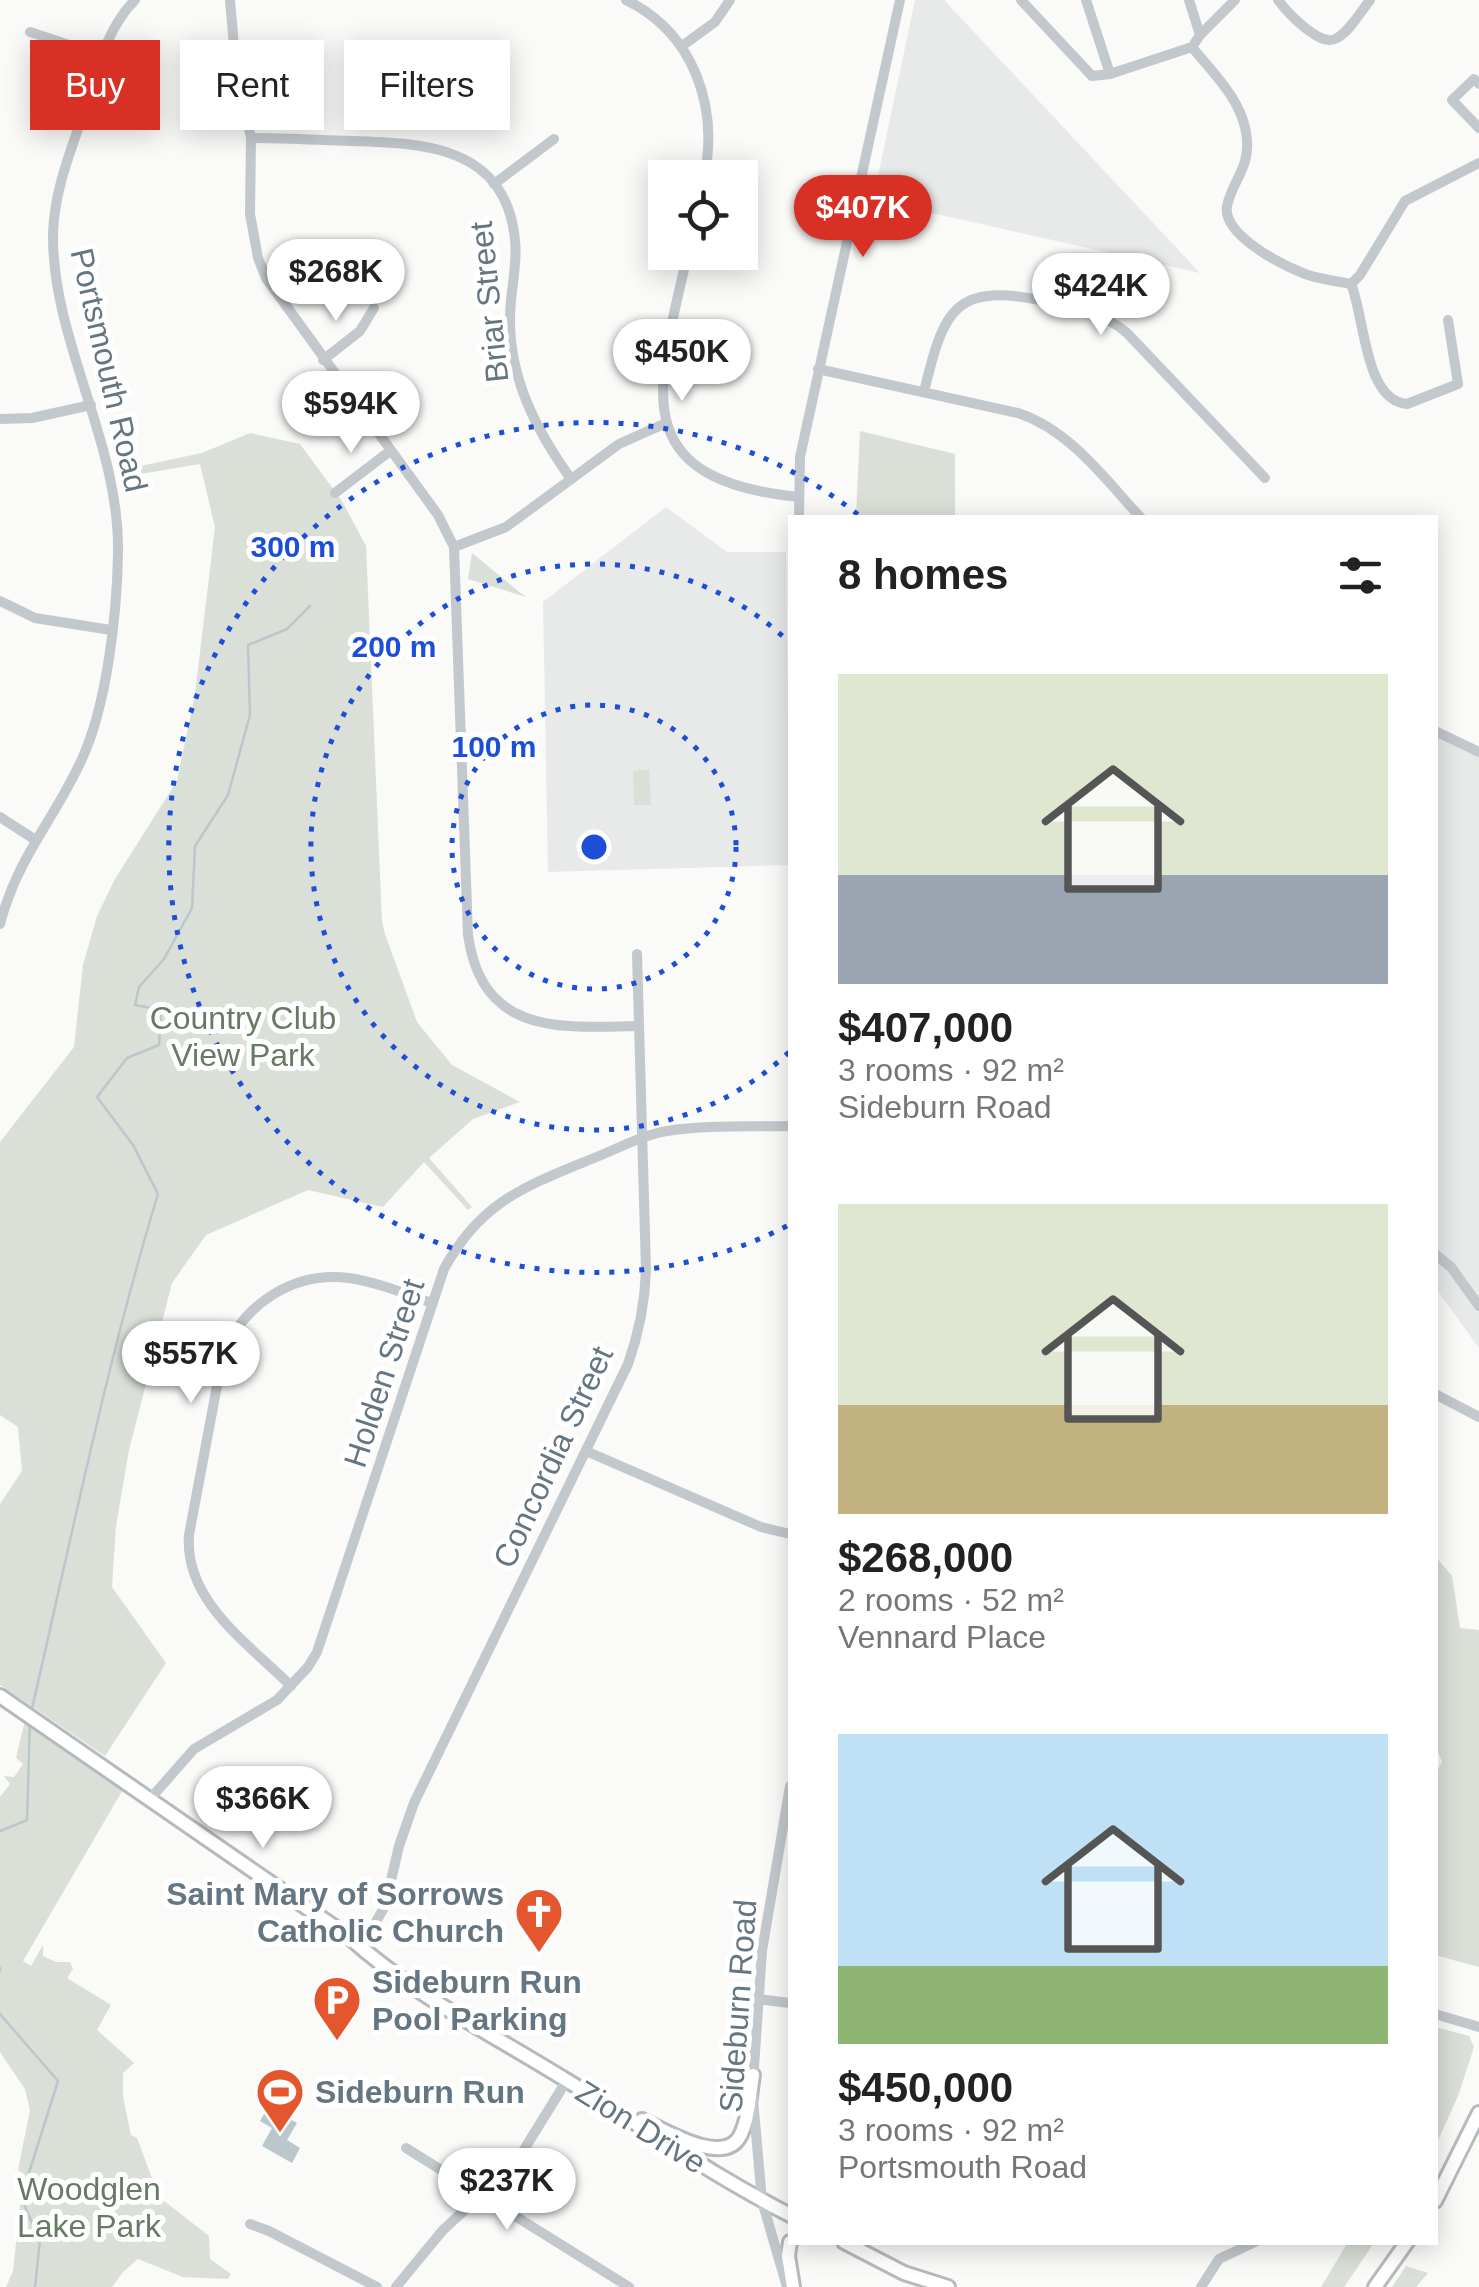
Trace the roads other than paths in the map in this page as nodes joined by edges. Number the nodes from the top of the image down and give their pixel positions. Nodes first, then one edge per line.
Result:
1 (134, 0) edge
2 (230, 0) edge
3 (626, 0) edge
4 (730, 0) edge
5 (900, 0) edge
6 (1021, 0) edge
7 (1086, 0) edge
8 (1189, 0) edge
9 (1235, 0) edge
10 (1278, 0) edge
11 (1370, 0) edge
12 (30, 32) dead end
13 (1200, 34) junction
14 (54, 40) edge
15 (109, 40) edge
16 (682, 46) junction
17 (1192, 47) junction
18 (1110, 74) junction
19 (1479, 84) edge
20 (1479, 128) edge
21 (78, 130) edge
22 (252, 138) junction
23 (554, 139) dead end
24 (705, 160) edge
25 (1479, 163) edge
26 (494, 184) junction
27 (684, 270) edge
28 (1350, 284) junction
29 (374, 308) dead end
30 (1448, 320) dead end
31 (323, 360) junction
32 (818, 370) junction
33 (924, 392) junction
34 (91, 405) junction
35 (0, 418) edge
36 (666, 423) junction
37 (390, 451) junction
38 (1265, 478) dead end
39 (571, 479) junction
40 (336, 493) dead end
41 (798, 497) junction
42 (799, 515) edge
43 (1138, 515) edge
44 (454, 547) junction
45 (0, 601) edge
46 (111, 630) junction
47 (1438, 732) edge
48 (1479, 752) edge
49 (0, 818) edge
50 (34, 839) junction
51 (0, 924) edge
52 (637, 954) dead end
53 (639, 1026) junction
54 (788, 1126) edge
55 (642, 1140) junction
56 (1438, 1256) edge
57 (432, 1303) junction
58 (1479, 1306) edge
59 (1438, 1396) edge
60 (1479, 1417) edge
61 (586, 1451) junction
62 (788, 1534) edge
63 (290, 1686) junction
64 (0, 1696) edge
65 (788, 1797) edge
66 (150, 1798) junction
67 (361, 1948) junction
68 (757, 1999) junction
69 (788, 2003) edge
70 (1438, 2015) edge
71 (1479, 2027) edge
72 (753, 2074) junction
73 (567, 2080) junction
74 (604, 2103) junction
75 (1479, 2113) edge
76 (406, 2148) dead end
77 (482, 2194) junction
78 (1438, 2196) edge
79 (762, 2201) junction
80 (788, 2214) edge
81 (250, 2224) dead end
82 (790, 2245) edge
83 (1249, 2245) edge
84 (1405, 2245) edge
85 (851, 2246) edge
86 (377, 2287) edge
87 (396, 2287) edge
88 (630, 2287) edge
89 (790, 2287) edge
90 (948, 2287) edge
91 (1201, 2287) edge
92 (1376, 2287) edge

1 - 15 street, Portsmouth Road
2 - 22 street
3 - 16 street
4 - 16 street
5 - 32 street
6 - 18 street
7 - 18 street
8 - 13 street
9 - 13 street
10 - 11 street
12 - 14 street
13 - 17 street
16 - 24 street
17 - 18 street
17 - 28 street
19 - 20 street
21 - 34 street, Portsmouth Road
22 - 26 street, Briar Street
22 - 31 street
23 - 26 street
25 - 28 street
26 - 39 street, Briar Street
27 - 36 street
28 - 30 street
29 - 31 street
31 - 37 street
32 - 33 street
32 - 41 street
33 - 38 street
33 - 43 street
34 - 35 street
34 - 46 street, Portsmouth Road
36 - 39 street
36 - 41 street
37 - 40 street
37 - 44 street
39 - 44 street
41 - 42 street
44 - 53 street
45 - 46 street
46 - 50 street, Portsmouth Road
47 - 48 street
49 - 50 street
50 - 51 street, Portsmouth Road
52 - 53 street, Concordia Street
53 - 55 street, Concordia Street
54 - 55 street, Holden Street
55 - 57 street, Holden Street
55 - 61 street, Concordia Street
56 - 58 street
57 - 63 street, Holden Street
57 - 63 street
59 - 60 street
61 - 62 street
61 - 67 street, Concordia Street
63 - 66 street, Holden Street
64 - 66 main road, Zion Drive
65 - 68 street, Sideburn Road
66 - 67 main road, Zion Drive
67 - 73 main road, Zion Drive
68 - 69 street
68 - 72 street, Sideburn Road
70 - 71 street
72 - 74 main road
72 - 79 street, Sideburn Road
73 - 74 main road, Zion Drive
73 - 77 street
74 - 79 main road, Zion Drive
75 - 78 main road
76 - 77 street
77 - 87 street
77 - 88 street
79 - 80 main road, Zion Drive
79 - 89 street, Sideburn Road
81 - 86 street
82 - 89 main road
83 - 91 street
84 - 92 main road
85 - 90 main road

